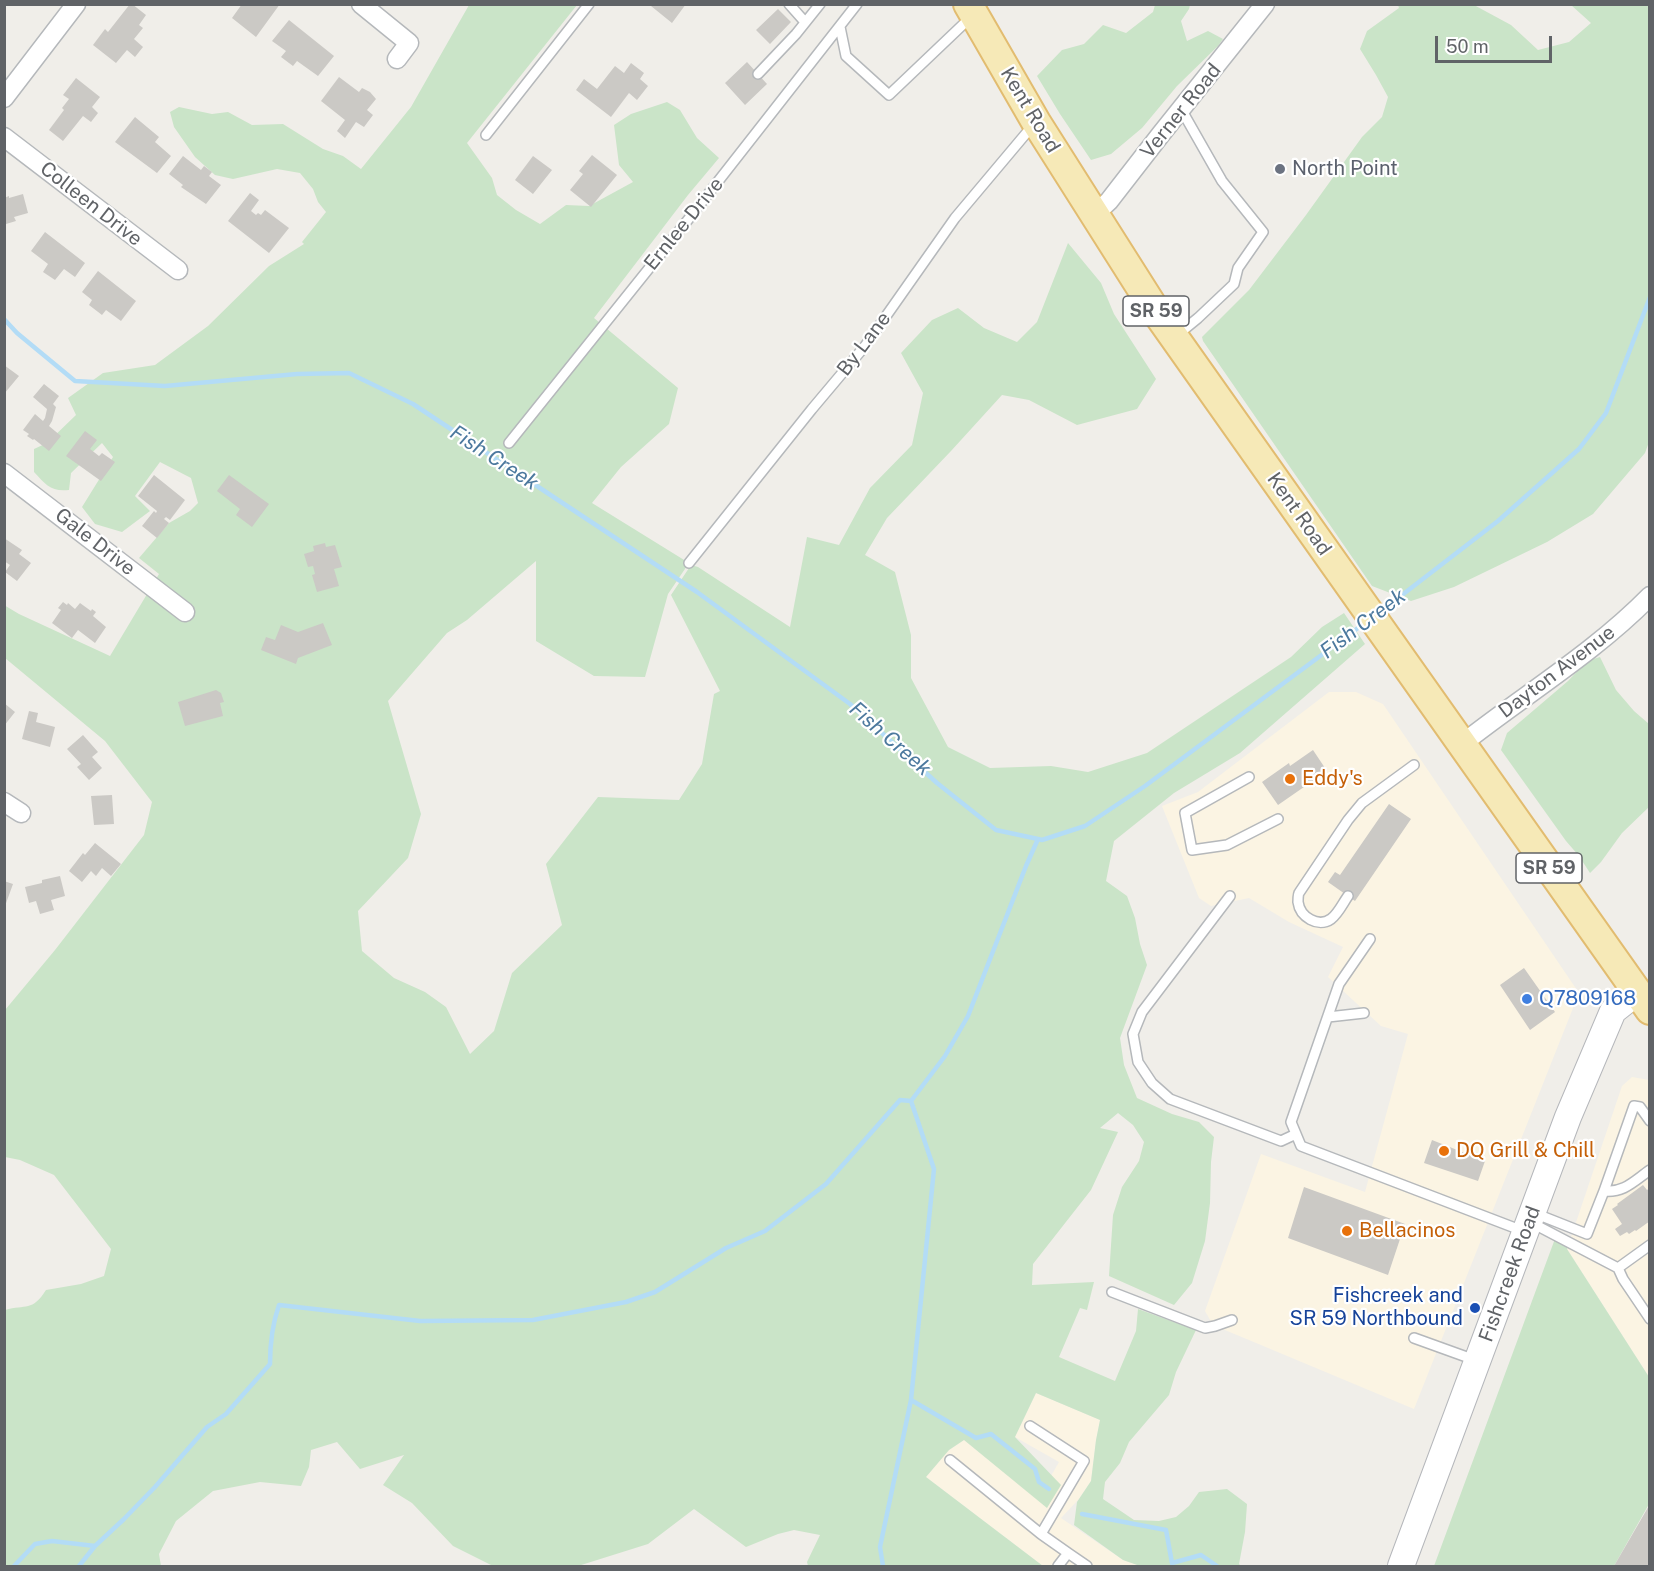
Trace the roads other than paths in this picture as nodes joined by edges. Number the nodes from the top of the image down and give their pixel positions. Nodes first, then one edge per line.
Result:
1 (76, 4) edge
2 (361, 4) edge
3 (589, 4) edge
4 (789, 4) edge
5 (820, 4) edge
6 (857, 4) edge
7 (1265, 4) edge
8 (971, 9) edge
9 (805, 22) junction
10 (840, 27) junction
11 (397, 58) dead end
12 (758, 74) dead end
13 (4, 98) edge
14 (1181, 110) junction
15 (1036, 123) junction
16 (486, 135) dead end
17 (4, 137) edge
18 (1094, 215) junction
19 (178, 270) dead end
20 (1175, 337) junction
21 (509, 443) dead end
22 (4, 473) edge
23 (689, 563) dead end
24 (1650, 596) edge
25 (184, 612) dead end
26 (1462, 744) junction
27 (1414, 765) dead end
28 (1249, 777) dead end
29 (4, 802) edge
30 (21, 813) dead end
31 (1278, 819) dead end
32 (1230, 896) dead end
33 (1348, 896) dead end
34 (1370, 939) dead end
35 (1643, 1001) edge
36 (1364, 1013) dead end
37 (1328, 1017) junction
38 (1650, 1120) edge
39 (1296, 1134) junction
40 (1650, 1170) edge
41 (1604, 1191) junction
42 (1529, 1222) junction
43 (1650, 1245) edge
44 (1618, 1268) junction
45 (1112, 1292) dead end
46 (1650, 1319) edge
47 (1232, 1320) dead end
48 (1414, 1338) dead end
49 (1478, 1361) junction
50 (1030, 1426) dead end
51 (950, 1460) dead end
52 (1041, 1534) junction
53 (1068, 1553) junction
54 (1058, 1566) edge
55 (1087, 1566) edge
56 (1401, 1566) edge

1 - 13 street
2 - 11 street
3 - 16 lane
4 - 9 lane
5 - 9 lane
6 - 10 lane, Ernlee Drive
7 - 14 street, Verner Road
8 - 10 lane
8 - 15 main road, Kent Road / SR 59
9 - 12 lane
10 - 21 lane, Ernlee Drive
14 - 18 street, Verner Road
14 - 20 lane
15 - 18 main road, Kent Road / SR 59
15 - 23 lane, By Lane
17 - 19 street, Colleen Drive
18 - 20 main road, Kent Road / SR 59
20 - 26 main road, Kent Road / SR 59
22 - 25 street, Gale Drive
24 - 26 street, Dayton Avenue
26 - 35 main road, Kent Road / SR 59
27 - 33 lane
28 - 31 lane
29 - 30 street
32 - 39 lane
34 - 37 lane
35 - 42 main road, Fishcreek Road
36 - 37 lane
37 - 39 lane
38 - 41 lane
39 - 42 lane
40 - 41 lane
41 - 42 lane
42 - 44 lane
42 - 49 main road, Fishcreek Road
43 - 44 lane
44 - 46 lane
45 - 47 lane
48 - 49 lane
49 - 56 main road, Fishcreek Road
50 - 52 lane
51 - 52 lane
52 - 53 lane
53 - 54 lane
53 - 55 lane

